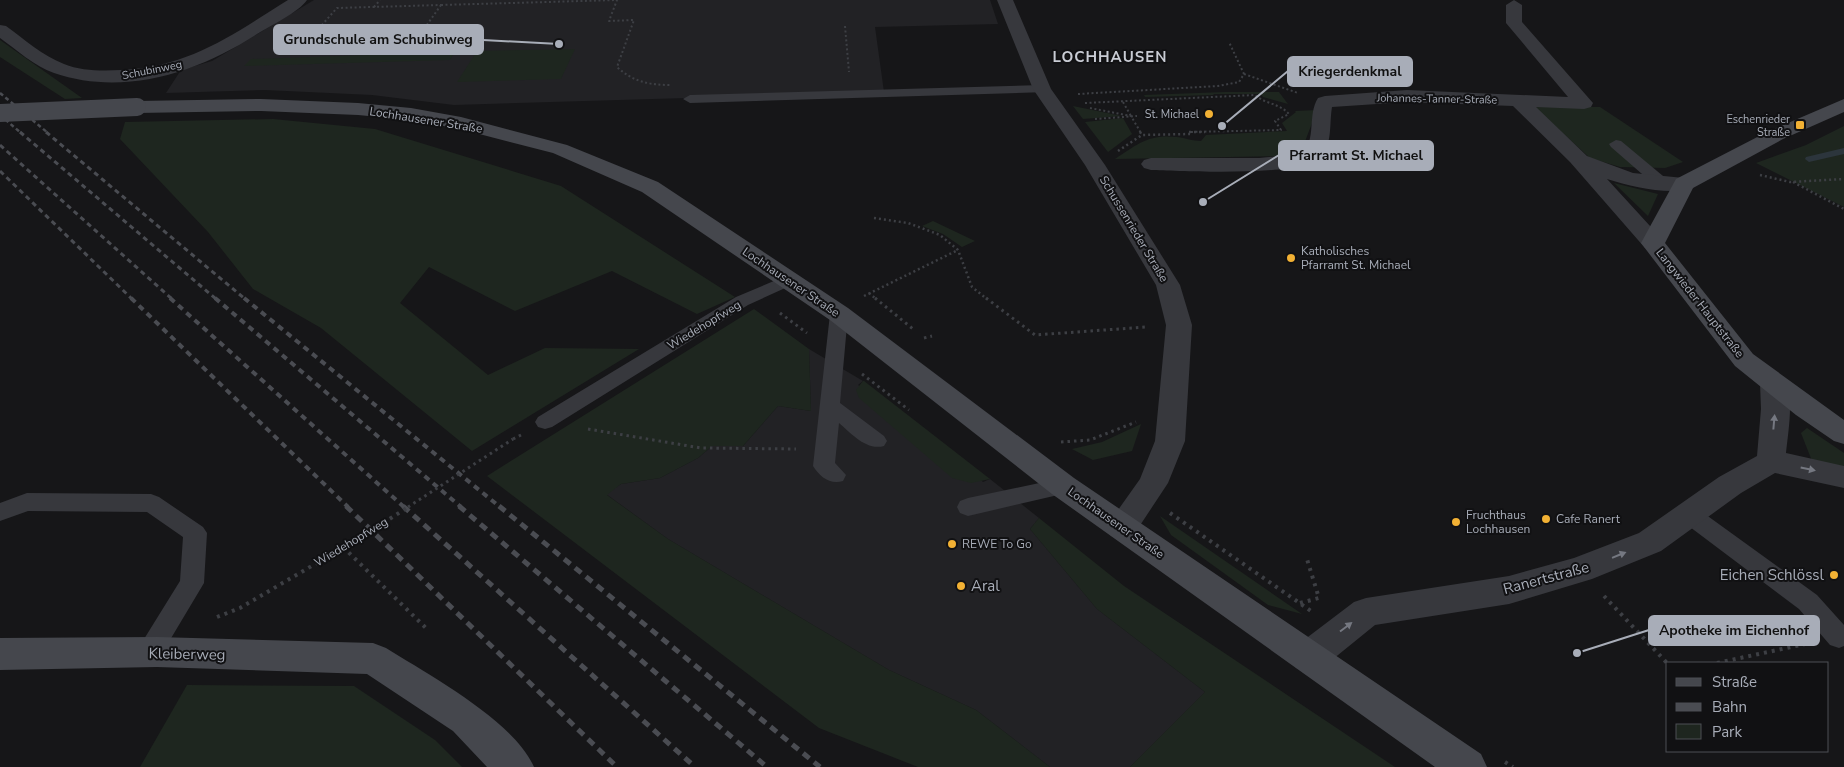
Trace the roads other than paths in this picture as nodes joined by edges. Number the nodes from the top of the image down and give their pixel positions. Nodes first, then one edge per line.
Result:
1 (299, 0) edge
2 (1005, 0) edge
3 (1514, 4) dead end
4 (0, 30) edge
5 (1044, 92) junction
6 (690, 99) dead end
7 (1520, 102) junction
8 (1844, 105) edge
9 (0, 113) edge
10 (1616, 144) dead end
11 (1577, 158) junction
12 (1151, 164) dead end
13 (1674, 184) junction
14 (1653, 243) junction
15 (788, 280) junction
16 (839, 314) junction
17 (1774, 384) junction
18 (830, 411) junction
19 (546, 422) road end
20 (1844, 434) edge
21 (871, 444) dead end
22 (1771, 461) junction
23 (834, 462) road end
24 (1844, 477) edge
25 (1063, 486) junction
26 (968, 507) dead end
27 (0, 512) edge
28 (1690, 515) junction
29 (1122, 527) junction
30 (1839, 637) road end
31 (149, 652) junction
32 (0, 654) edge
33 (1309, 657) junction
34 (514, 767) edge
35 (1467, 767) edge

1 - 4 street, Schubinweg
2 - 5 street, Schussenrieder Straße
3 - 7 street, Johannes-Tanner-Straße
5 - 6 lane
5 - 29 street, Schussenrieder Straße
7 - 11 street, Langwieder Hauptstraße
7 - 12 street, Johannes-Tanner-Straße
8 - 13 main road
9 - 15 main road, Lochhausener Straße, bridge
10 - 13 lane
11 - 13 street, Langwieder Hauptstraße
11 - 14 street, Langwieder Hauptstraße
13 - 14 main road, Langwieder Hauptstraße
14 - 17 main road, Langwieder Hauptstraße
15 - 16 main road, Lochhausener Straße
15 - 19 lane, Wiedehopfweg
16 - 18 lane
16 - 25 main road, Lochhausener Straße
17 - 20 main road, Langwieder Hauptstraße
22 -> 17 street
18 - 21 lane
18 - 23 lane
22 -> 24 street
22 - 28 street, Ranertstraße
25 - 26 lane
25 - 29 main road, Lochhausener Straße
27 - 31 lane
28 - 30 lane
33 -> 28 street, Ranertstraße
29 - 33 main road, Lochhausener Straße
31 - 32 main road, Kleiberweg
31 - 34 main road, Kleiberweg
33 - 35 main road, Lochhausener Straße

